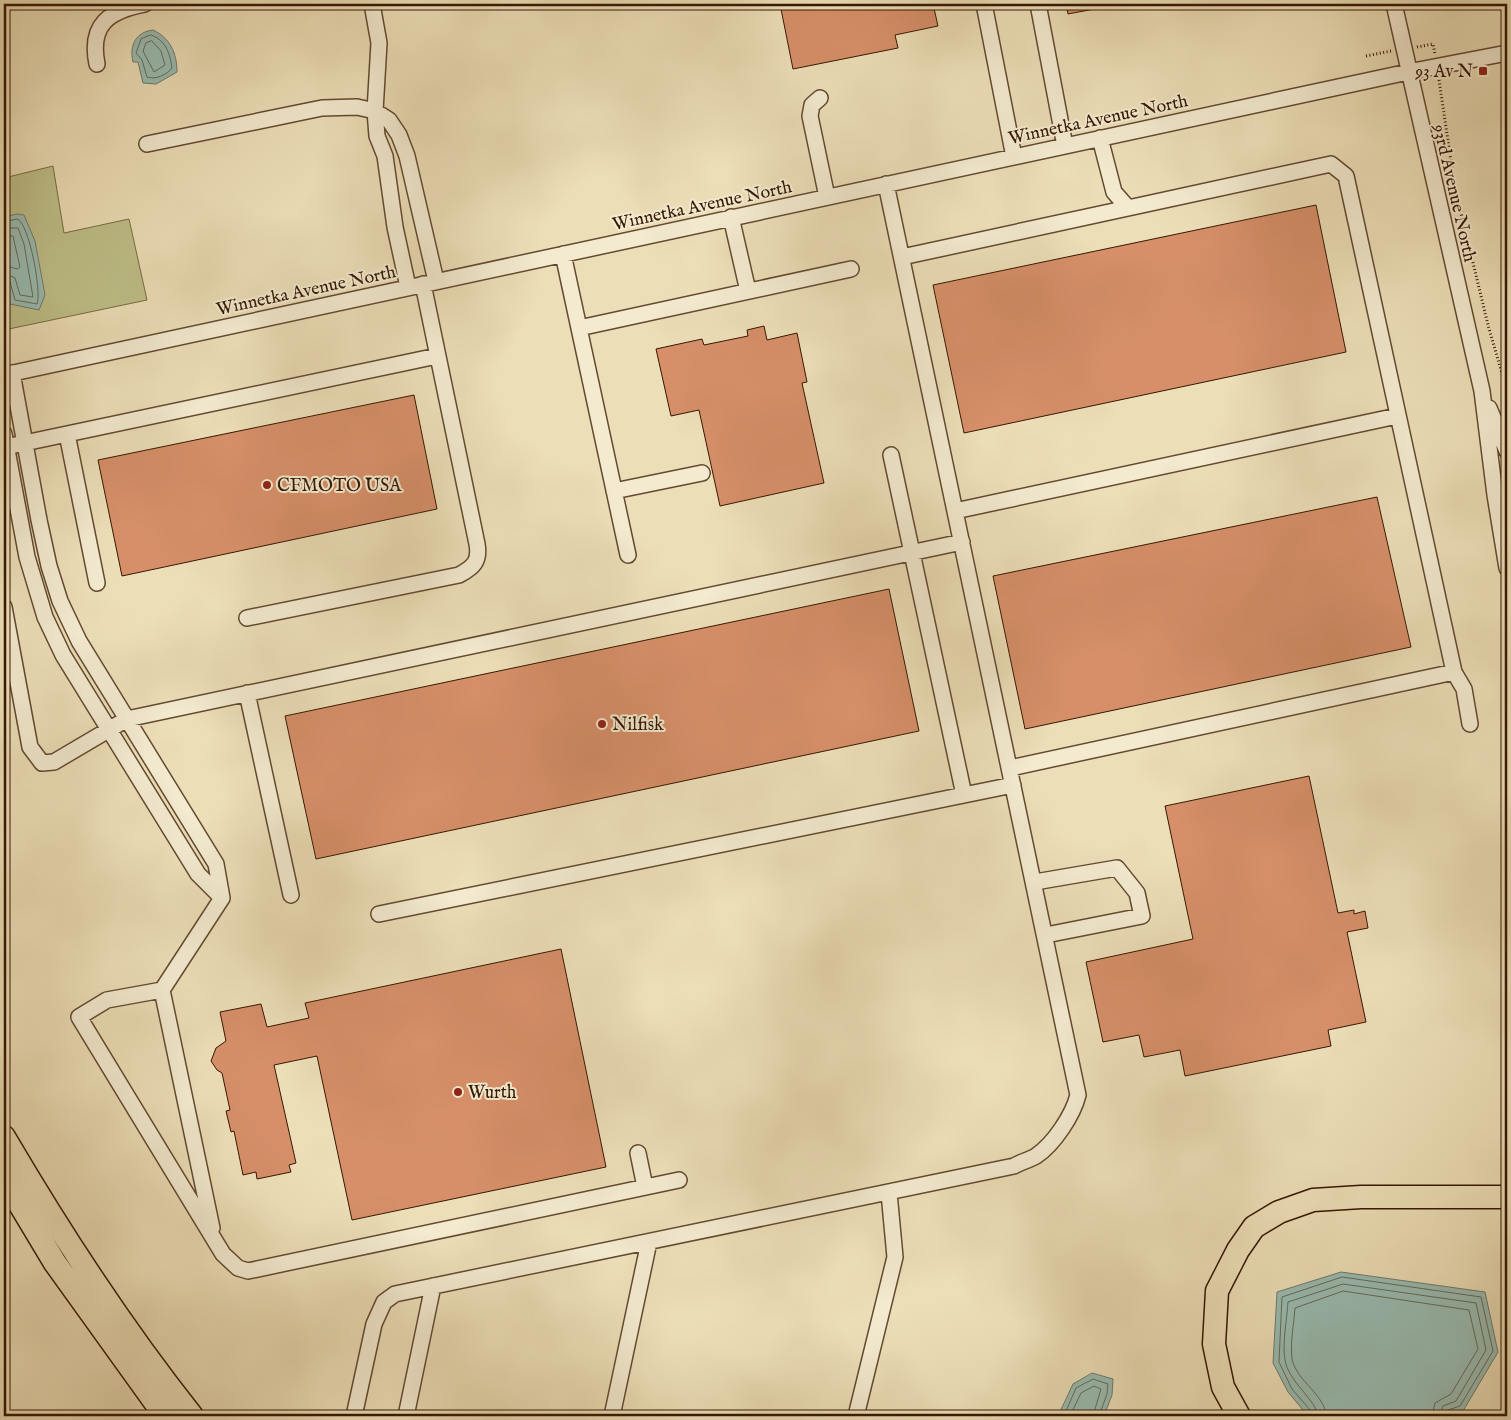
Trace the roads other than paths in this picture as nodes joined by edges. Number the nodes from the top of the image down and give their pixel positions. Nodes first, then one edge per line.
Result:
1 (146, 4) edge
2 (372, 4) edge
3 (984, 4) edge
4 (1038, 4) edge
5 (1394, 4) edge
6 (1507, 53) edge
7 (97, 64) dead end
8 (1408, 72) junction
9 (820, 98) dead end
10 (375, 112) junction
11 (1100, 138) junction
12 (147, 144) dead end
13 (1065, 146) junction
14 (1014, 157) junction
15 (886, 184) junction
16 (827, 197) junction
17 (418, 207) junction
18 (1128, 208) junction
19 (393, 213) junction
20 (731, 218) junction
21 (563, 254) junction
22 (902, 257) junction
23 (850, 269) dead end
24 (422, 284) junction
25 (748, 291) junction
26 (579, 328) junction
27 (437, 356) junction
28 (8, 374) edge
29 (1482, 391) junction
30 (1397, 416) junction
31 (66, 434) junction
32 (5, 440) edge
33 (24, 443) junction
34 (1507, 451) edge
35 (892, 455) dead end
36 (702, 473) dead end
37 (614, 491) junction
38 (955, 511) junction
39 (962, 542) junction
40 (913, 552) junction
41 (628, 555) dead end
42 (1507, 568) edge
43 (97, 583) dead end
44 (4, 607) edge
45 (247, 618) dead end
46 (1454, 672) junction
47 (247, 693) junction
48 (127, 719) junction
49 (1470, 724) dead end
50 (109, 730) junction
51 (1010, 768) junction
52 (1013, 785) junction
53 (964, 795) junction
54 (1035, 882) junction
55 (290, 895) dead end
56 (222, 898) junction
57 (379, 914) dead end
58 (1046, 935) junction
59 (162, 990) junction
60 (4, 1137) edge
61 (638, 1153) dead end
62 (4, 1178) edge
63 (679, 1180) dead end
64 (645, 1187) junction
65 (889, 1192) junction
66 (1507, 1197) edge
67 (214, 1240) junction
68 (648, 1242) junction
69 (434, 1286) junction
70 (165, 1416) edge
71 (192, 1416) edge
72 (354, 1416) edge
73 (406, 1416) edge
74 (612, 1416) edge
75 (856, 1416) edge
76 (1239, 1416) edge

1 - 7 street
2 - 10 street
3 - 14 street
4 - 13 street
5 - 8 street, 93rd Avenue North
6 - 8 street, Winnetka Avenue North
8 - 11 street, Winnetka Avenue North
8 - 29 street, 93rd Avenue North
9 - 16 street
10 - 12 street
10 - 17 street
10 - 19 street
11 - 13 street, Winnetka Avenue North
11 - 18 street
13 - 14 street, Winnetka Avenue North
14 - 15 street, Winnetka Avenue North
15 - 16 street, Winnetka Avenue North
15 - 22 street
16 - 20 street, Winnetka Avenue North
17 - 19 street
17 - 24 street
18 - 22 street
18 - 30 street
19 - 24 street
20 - 21 street, Winnetka Avenue North
20 - 25 street
21 - 24 street, Winnetka Avenue North
21 - 26 street
22 - 38 street
23 - 25 street
24 - 27 street
24 - 28 street, Winnetka Avenue North
25 - 26 street
26 - 37 street
27 - 31 street
27 - 45 street
28 - 33 street
29 - 34 street, 93rd Avenue North
29 - 42 street, 93rd Avenue North
30 - 38 street
30 - 46 street
31 - 33 street
31 - 43 street
32 - 33 street
32 - 50 street
33 - 48 street
35 - 40 street
36 - 37 street
37 - 41 street
38 - 39 street
39 - 40 street
39 - 51 street
40 - 47 street
40 - 53 street
44 - 50 street
46 - 49 street
46 - 51 street
47 - 48 street
47 - 55 street
48 - 50 street
48 - 56 street
50 - 56 street
51 - 52 street
52 - 53 street
52 - 54 street
53 - 57 street
54 - 58 street
54 - 58 street
56 - 59 street
58 - 65 street
59 - 67 street
59 - 67 street
60 - 71 highway
61 - 64 street
62 - 70 highway
63 - 64 street
64 - 67 street
65 - 68 street
65 - 75 street
66 - 76 highway
68 - 69 street
68 - 74 street
69 - 72 street
69 - 73 street

